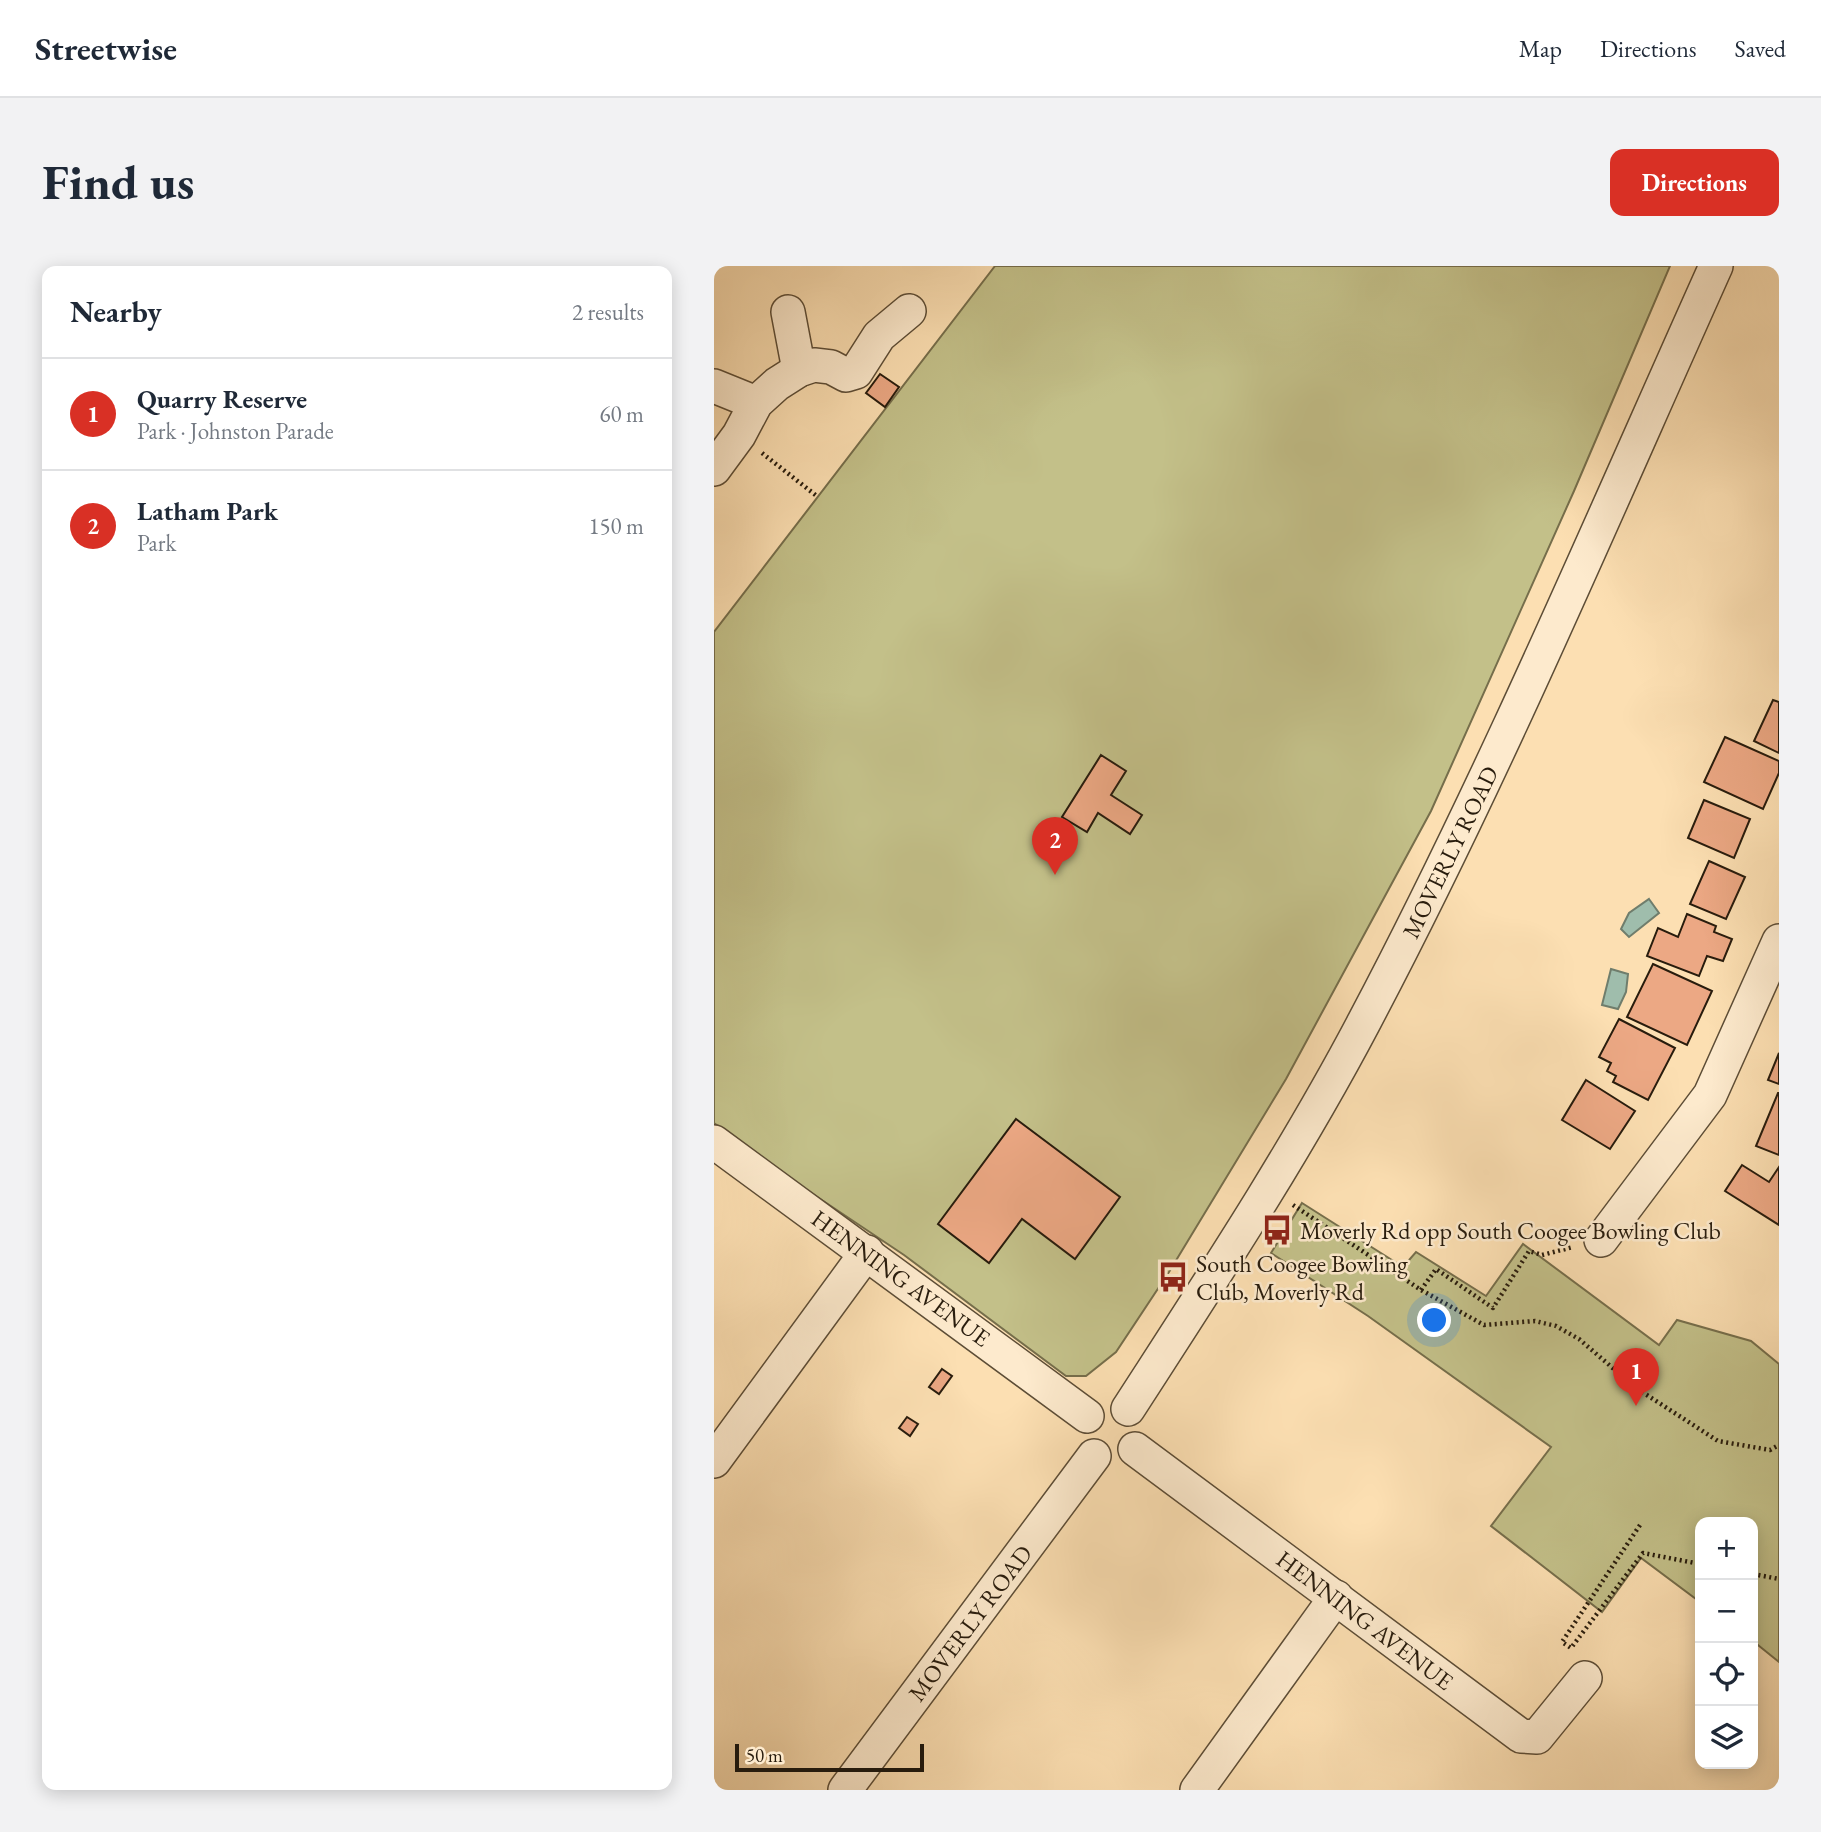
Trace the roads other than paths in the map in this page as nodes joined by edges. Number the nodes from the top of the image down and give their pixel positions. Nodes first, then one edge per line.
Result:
1 (1716, 266) edge
2 (909, 311) dead end
3 (788, 312) dead end
4 (799, 370) junction
5 (714, 386) edge
6 (756, 403) junction
7 (714, 469) edge
8 (1779, 941) edge
9 (714, 1142) edge
10 (1601, 1240) road end
11 (867, 1252) junction
12 (1128, 1409) junction
13 (1087, 1416) junction
14 (1135, 1448) junction
15 (1094, 1456) junction
16 (714, 1461) edge
17 (1336, 1597) junction
18 (1585, 1678) dead end
19 (845, 1790) edge
20 (1197, 1790) edge

1 - 12 street, MOVERLY ROAD
2 - 4 street
3 - 4 street
4 - 6 street
5 - 6 street
6 - 7 street
8 - 10 street
9 - 11 street, HENNING AVENUE
11 - 13 street, HENNING AVENUE
11 - 16 street
12 - 13 street
12 - 14 street
13 - 15 street
14 - 15 street
14 - 17 street, HENNING AVENUE
15 - 19 street, MOVERLY ROAD
17 - 18 street, HENNING AVENUE
17 - 20 street

